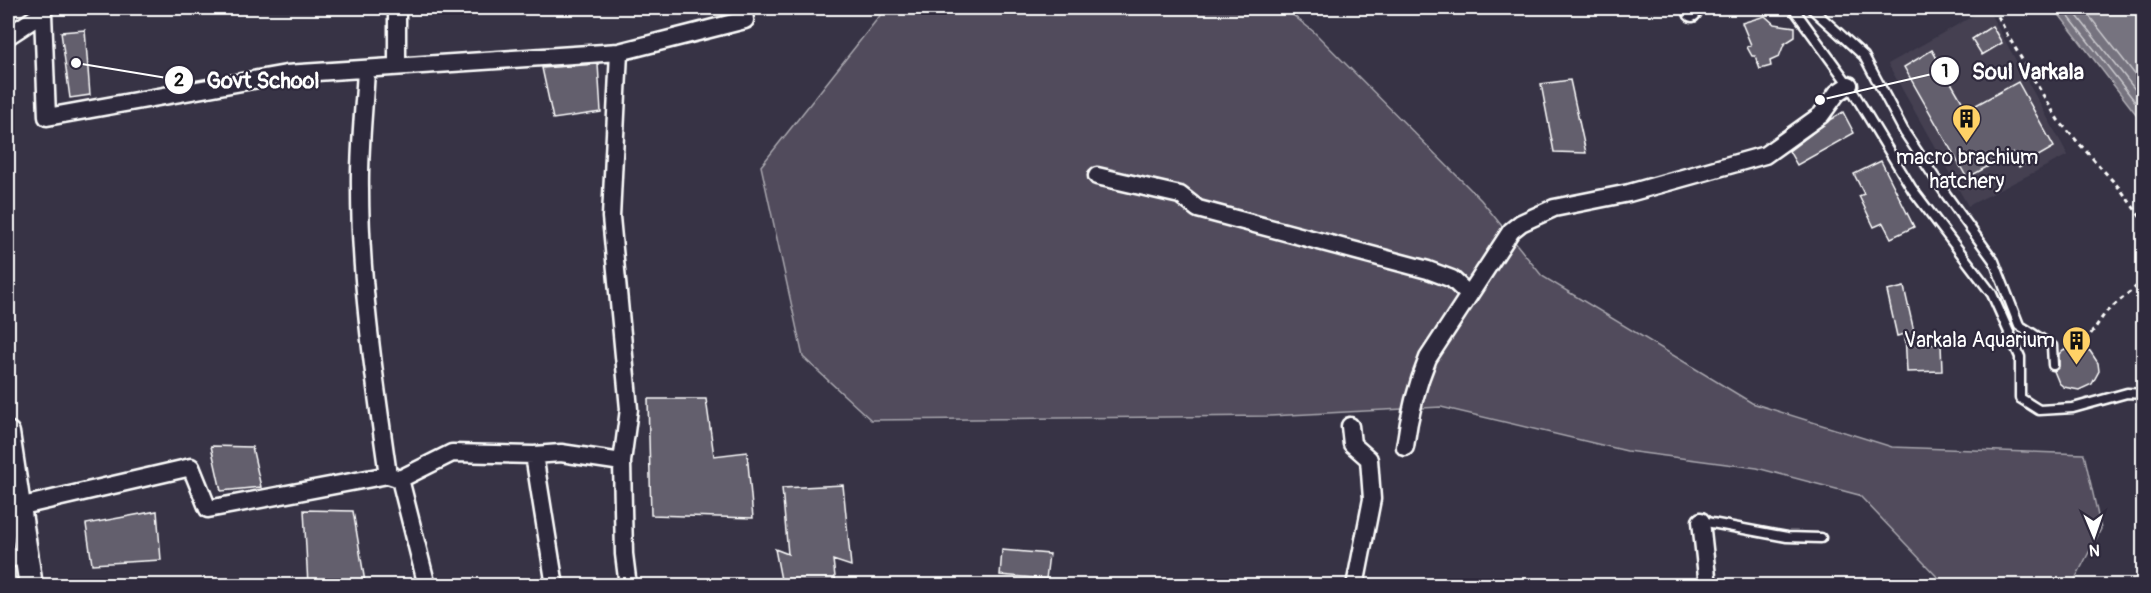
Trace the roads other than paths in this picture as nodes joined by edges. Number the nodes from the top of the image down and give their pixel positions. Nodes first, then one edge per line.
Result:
1 (397, 8) edge
2 (743, 8) edge
3 (1793, 8) edge
4 (1811, 8) edge
5 (8, 36) edge
6 (620, 52) junction
7 (397, 66) junction
8 (366, 70) junction
9 (1849, 85) junction
10 (1097, 176) dead end
11 (1469, 294) junction
12 (2053, 365) dead end
13 (2144, 394) edge
14 (1350, 426) dead end
15 (8, 433) edge
16 (1405, 447) dead end
17 (534, 455) junction
18 (622, 462) junction
19 (394, 477) junction
20 (18, 507) junction
21 (1701, 520) joint
22 (1821, 538) dead end
23 (17, 557) edge
24 (31, 585) edge
25 (427, 585) edge
26 (555, 585) edge
27 (628, 585) edge
28 (1355, 585) edge
29 (1708, 585) edge

1 - 7 street
2 - 6 street
3 - 9 lane
4 - 12 lane
5 - 8 street
6 - 7 street
6 - 18 street
7 - 8 street
8 - 19 street
9 - 11 street
9 - 13 lane
10 - 11 street
11 - 16 street
14 - 28 street
15 - 20 main road
17 - 18 street
17 - 19 street
17 - 26 street
18 - 27 street
19 - 20 street
19 - 25 street
20 - 23 main road
21 - 22 lane
21 - 29 street
23 - 24 main road

